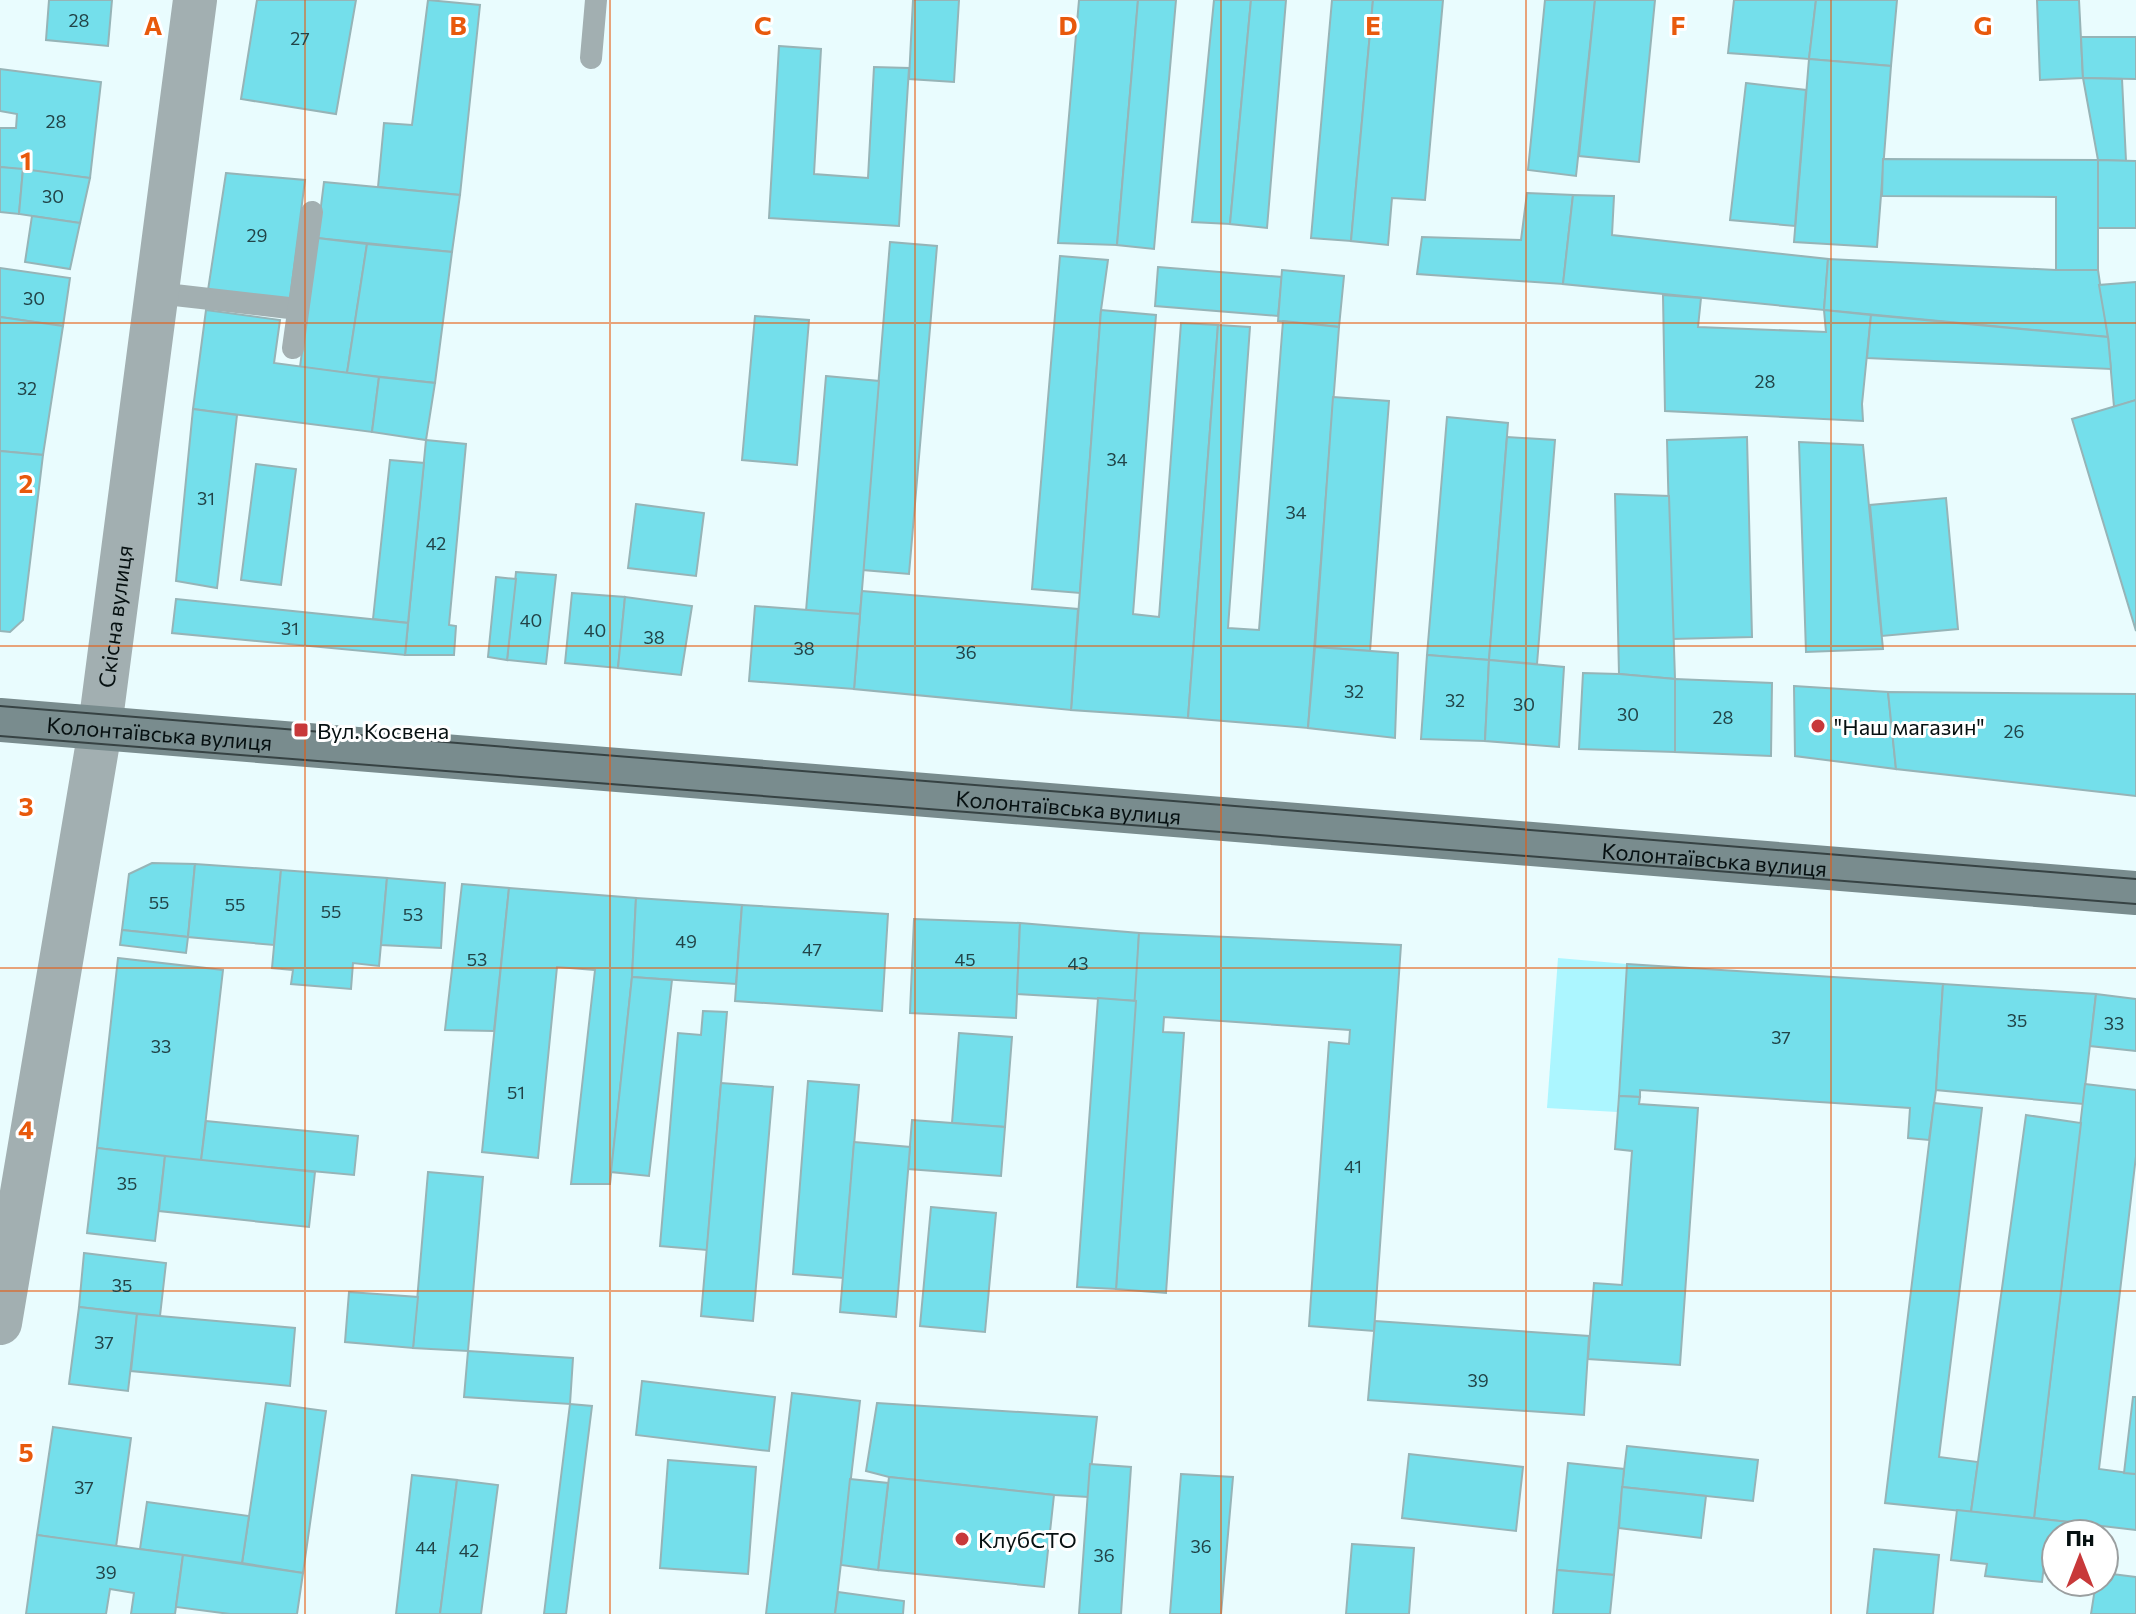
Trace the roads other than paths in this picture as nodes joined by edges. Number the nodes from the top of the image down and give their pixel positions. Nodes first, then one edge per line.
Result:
1 (195, 0) edge
2 (596, 0) edge
3 (591, 58) dead end
4 (312, 212) dead end
5 (157, 293) junction
6 (298, 309) junction
7 (293, 348) dead end
8 (0, 720) edge
9 (100, 728) junction
10 (2136, 893) edge
11 (0, 1323) edge

1 - 5 street, Cкісна вулиця
2 - 3 lane
4 - 6 lane
5 - 6 lane
5 - 9 street, Cкісна вулиця
6 - 7 lane
8 - 9 main road, Колонтаївська вулиця
9 - 10 main road, Колонтаївська вулиця
9 - 11 street, Cкісна вулиця

